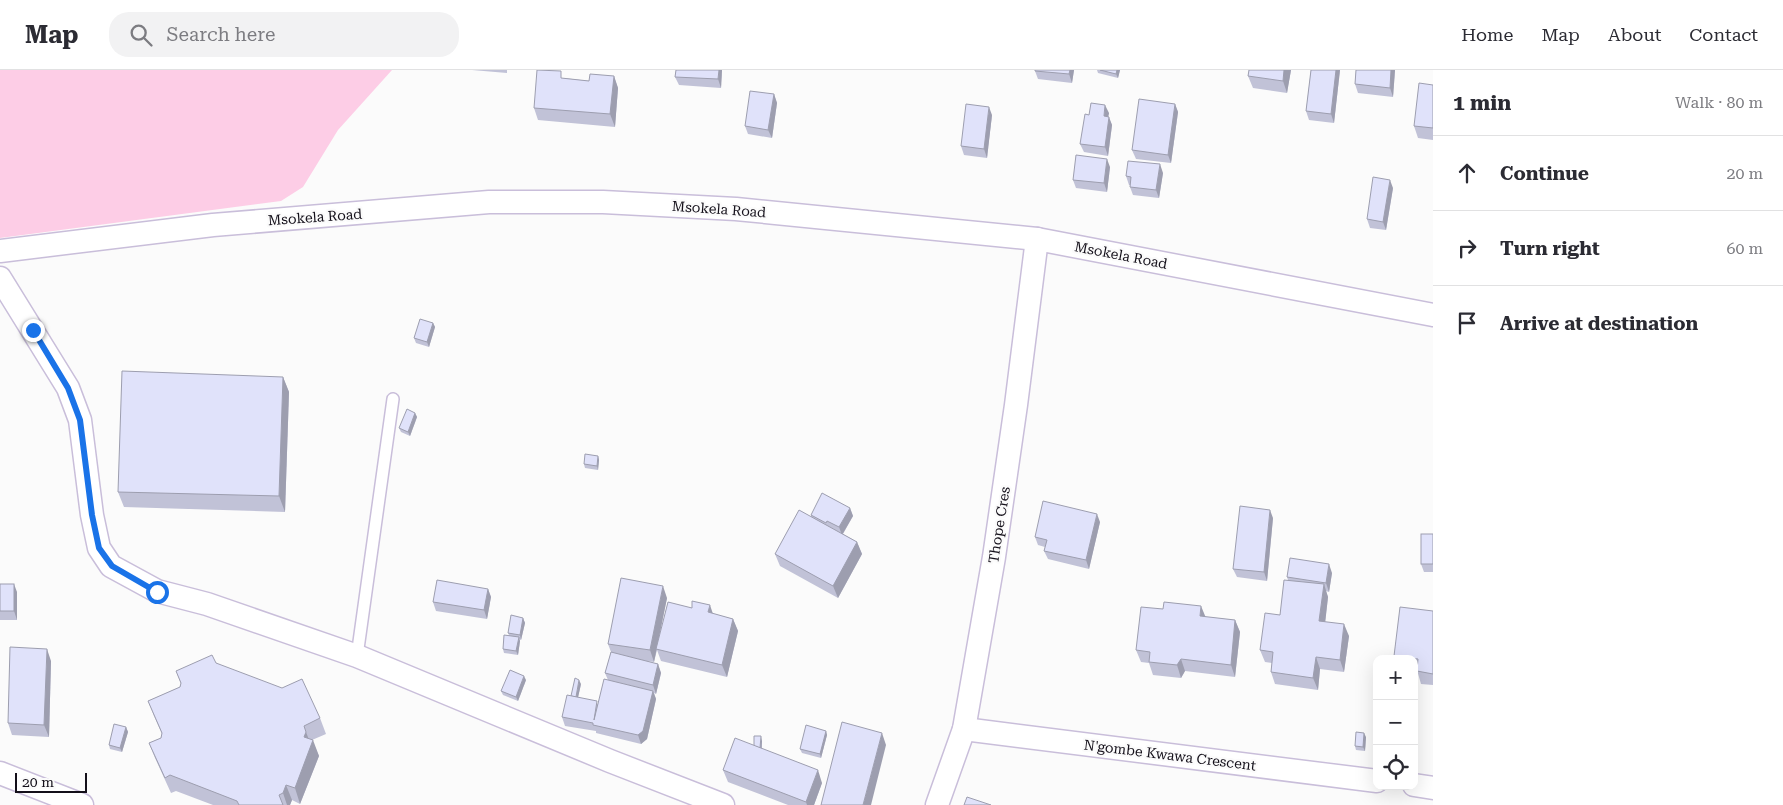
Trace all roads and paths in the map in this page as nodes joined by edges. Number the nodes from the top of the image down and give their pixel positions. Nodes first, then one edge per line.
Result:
1 (1037, 239) junction
2 (0, 251) edge
3 (0, 278) edge
4 (1433, 315) edge
5 (393, 399) dead end
6 (357, 656) junction
7 (964, 729) junction
8 (0, 773) edge
9 (1373, 780) edge
10 (1418, 786) edge
11 (1433, 788) edge
12 (82, 805) edge
13 (724, 805) edge
14 (937, 805) edge

1 - 2 street, Msokela Road
1 - 4 street, Msokela Road
1 - 7 street, Thope Cres
3 - 6 street
5 - 6 lane
6 - 13 street
7 - 9 street, N'gombe Kwawa Crescent
7 - 14 street, Thope Cres
8 - 12 street
10 - 11 street

